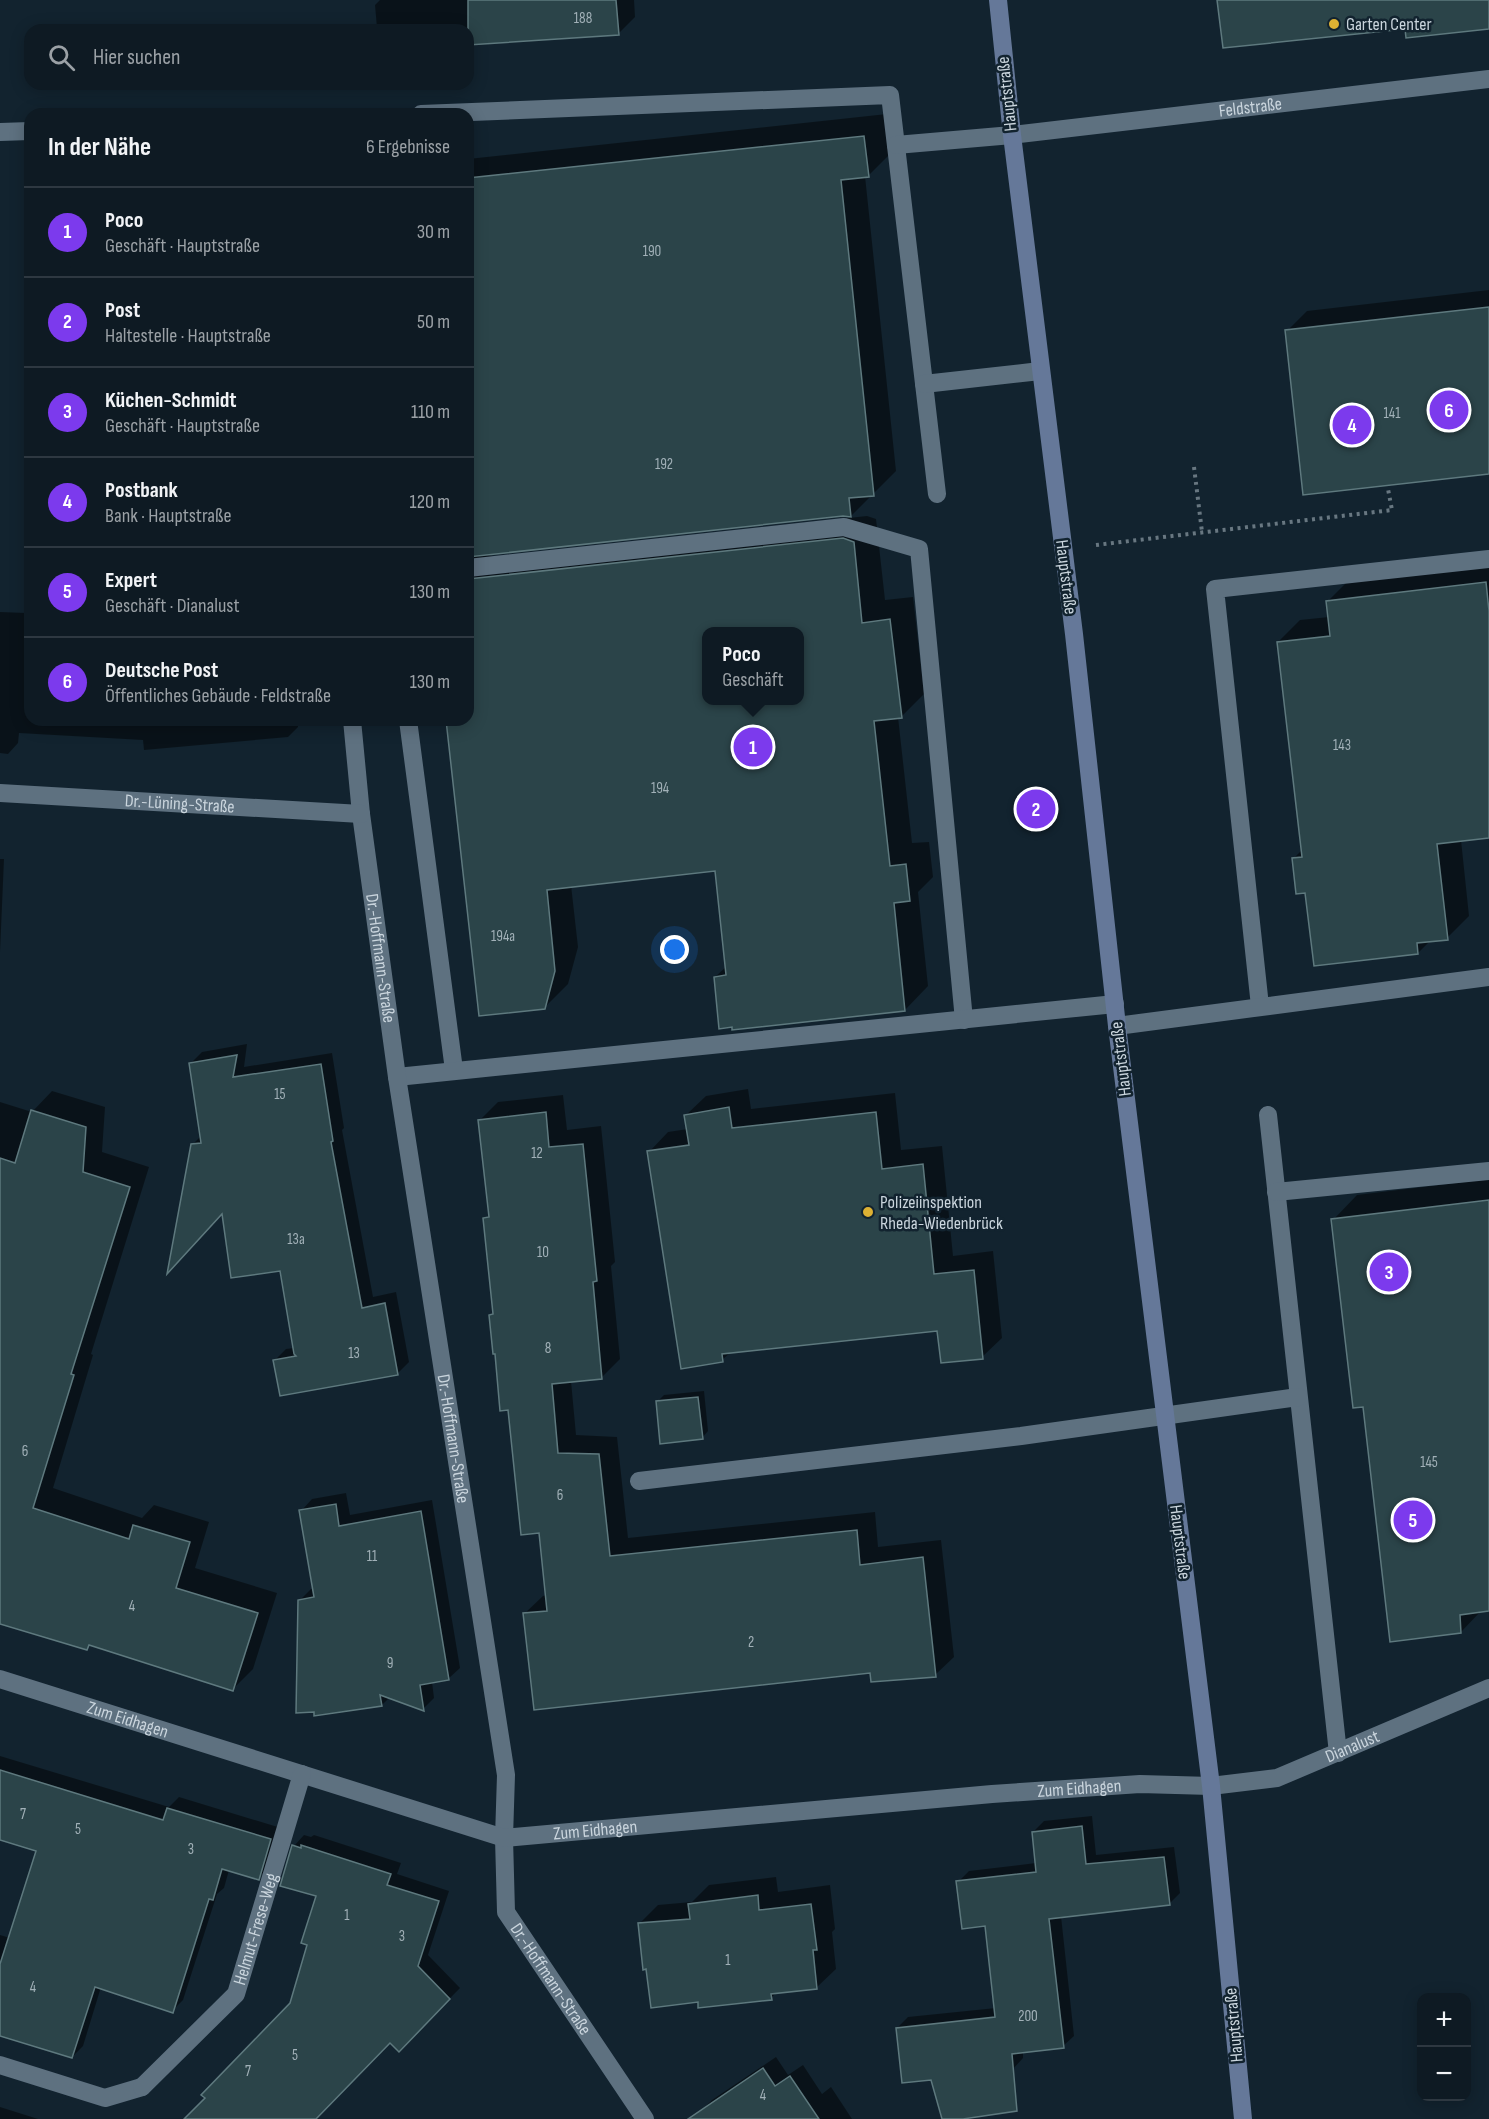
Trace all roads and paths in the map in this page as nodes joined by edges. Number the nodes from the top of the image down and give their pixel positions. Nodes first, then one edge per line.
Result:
1 (998, 0) edge
2 (1489, 79) edge
3 (474, 112) edge
4 (24, 131) edge
5 (0, 132) edge
6 (1012, 135) junction
7 (896, 145) junction
8 (1040, 371) junction
9 (924, 384) junction
10 (1194, 467) dead end
11 (1388, 489) dead end
12 (937, 494) dead end
13 (1202, 532) junction
14 (1063, 549) junction
15 (1489, 559) edge
16 (474, 567) edge
17 (353, 726) edge
18 (409, 726) edge
19 (0, 794) edge
20 (361, 813) junction
21 (1489, 977) edge
22 (1115, 1004) junction
23 (1260, 1006) junction
24 (964, 1020) junction
25 (1117, 1026) junction
26 (454, 1070) junction
27 (397, 1077) junction
28 (1268, 1115) dead end
29 (1489, 1171) edge
30 (1276, 1192) junction
31 (1299, 1397) junction
32 (1164, 1416) junction
33 (639, 1481) dead end
34 (0, 1679) edge
35 (1489, 1688) edge
36 (1338, 1753) junction
37 (302, 1774) junction
38 (1211, 1786) junction
39 (504, 1838) junction
40 (0, 2065) edge
41 (645, 2119) edge
42 (1243, 2119) edge

1 - 6 street, Hauptstraße
2 - 6 street, Feldstraße
3 - 7 street
4 - 5 street
6 - 7 street, Feldstraße
6 - 8 street, Hauptstraße
7 - 9 street
8 - 9 street
8 - 14 street, Hauptstraße
9 - 12 street
10 - 13 path
11 - 13 path
13 - 14 path
14 - 22 street, Hauptstraße
15 - 23 street
16 - 24 street
17 - 20 street, Dr.-Hoffmann-Straße
18 - 26 street
19 - 20 street, Dr.-Lüning-Straße
20 - 27 street, Dr.-Hoffmann-Straße
21 - 23 street
22 - 24 street
22 - 25 street, Hauptstraße
23 - 25 street
24 - 26 street
25 - 32 street, Hauptstraße
26 - 27 street
27 - 39 street, Dr.-Hoffmann-Straße
28 - 30 street
29 - 30 street
30 - 31 street
31 - 32 street
31 - 36 street
32 - 33 street
32 - 38 street, Hauptstraße
34 - 37 street, Zum Eidhagen
35 - 36 street, Dianalust
36 - 38 street, Dianalust
37 - 39 street, Zum Eidhagen
37 - 40 street, Helmut-Frese-Weg
38 - 39 street, Zum Eidhagen
38 - 42 street, Hauptstraße
39 - 41 street, Dr.-Hoffmann-Straße

